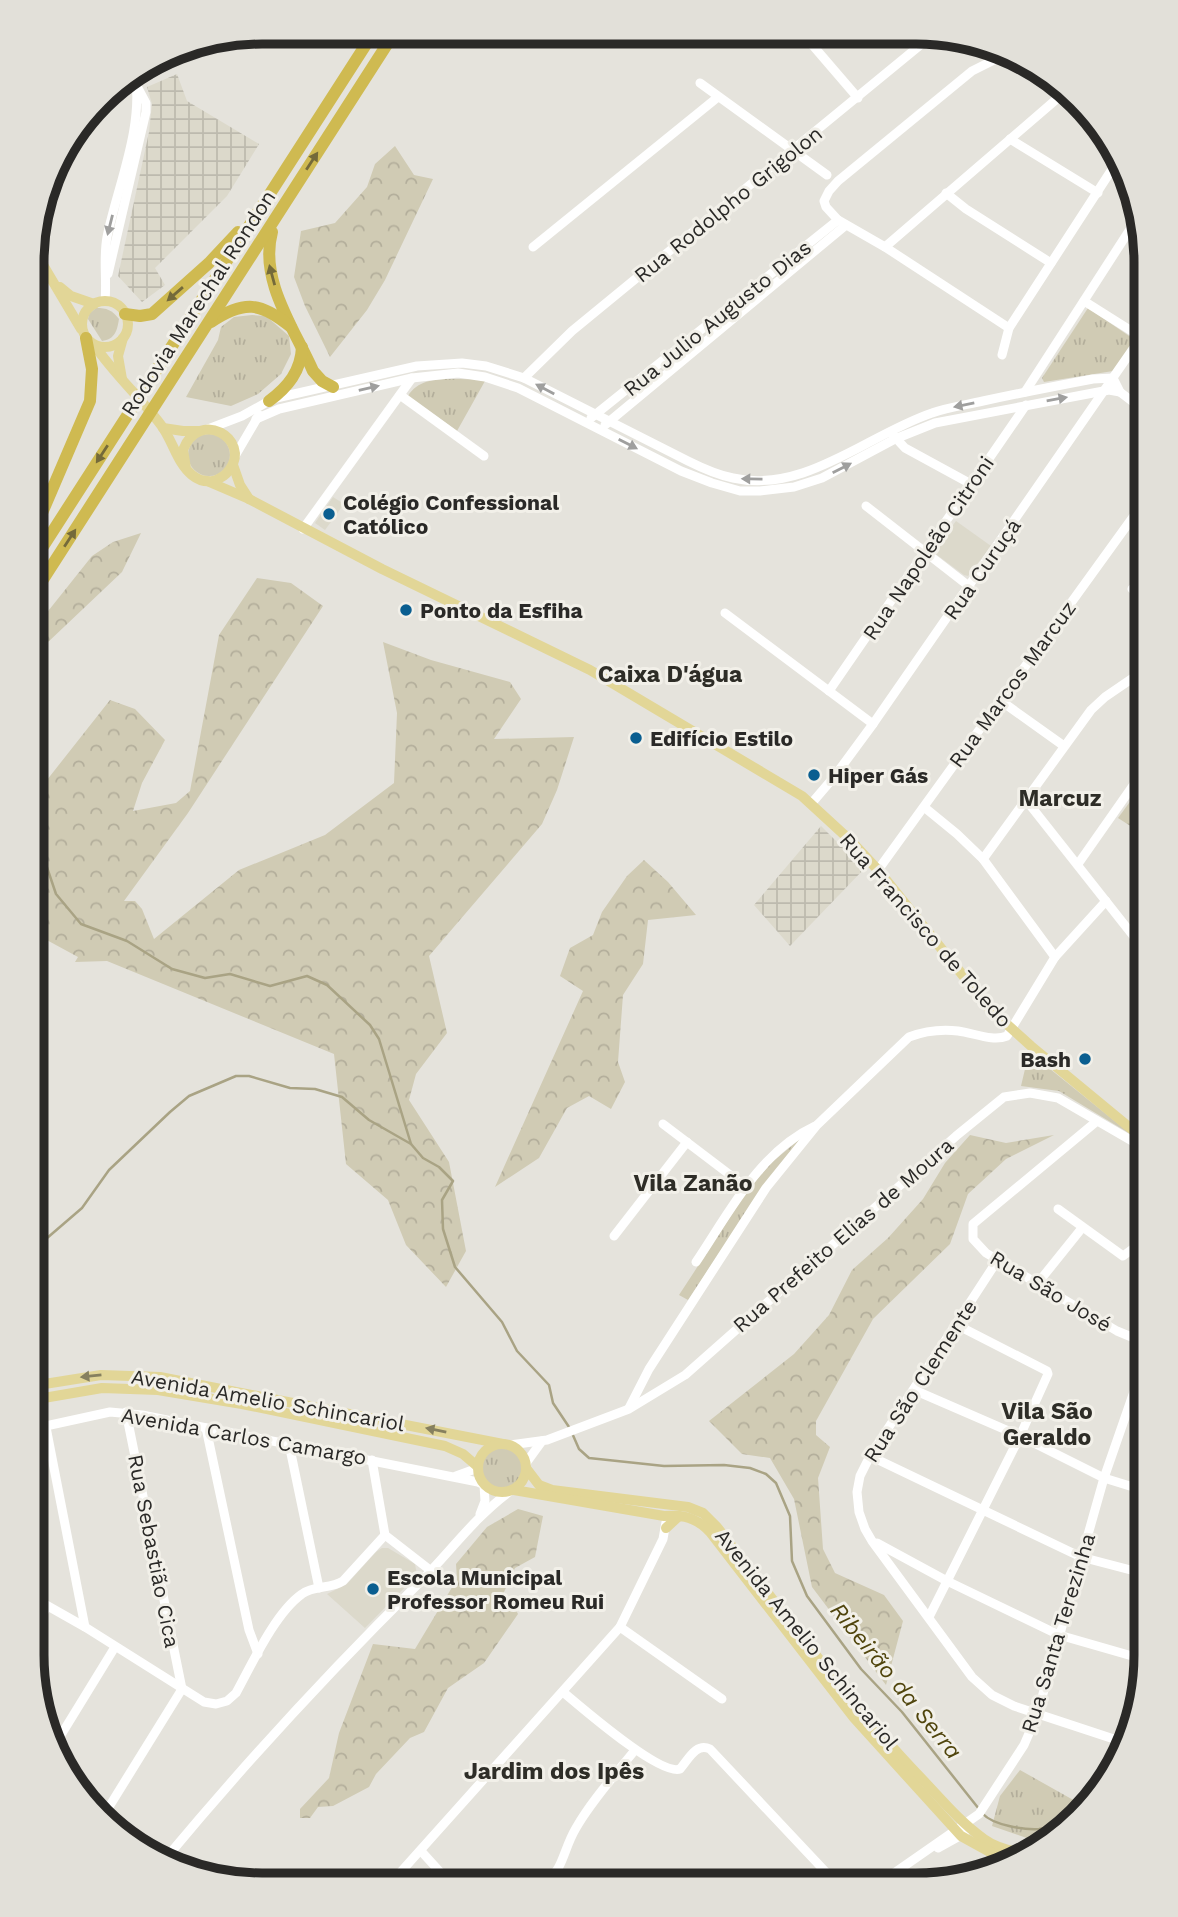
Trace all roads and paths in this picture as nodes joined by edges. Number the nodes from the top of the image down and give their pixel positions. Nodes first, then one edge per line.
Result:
1 (366, 44) edge
2 (387, 44) edge
3 (812, 44) edge
4 (922, 44) edge
5 (996, 59) edge
6 (700, 83) dead end
7 (137, 84) edge
8 (718, 97) junction
9 (858, 98) junction
10 (1058, 98) edge
11 (1010, 139) junction
12 (792, 151) junction
13 (1113, 168) edge
14 (827, 175) dead end
15 (946, 193) junction
16 (1098, 193) junction
17 (258, 211) junction
18 (275, 219) junction
19 (842, 223) junction
20 (1131, 227) edge
21 (533, 247) dead end
22 (885, 247) junction
23 (1051, 263) junction
24 (44, 265) edge
25 (52, 278) junction
26 (1084, 300) junction
27 (100, 303) junction
28 (125, 314) junction
29 (208, 324) junction
30 (1009, 328) junction
31 (1134, 328) edge
32 (293, 329) junction
33 (88, 338) junction
34 (123, 338) junction
35 (302, 346) junction
36 (1134, 346) edge
37 (1002, 355) dead end
38 (417, 366) junction
39 (412, 378) junction
40 (524, 378) junction
41 (1108, 378) junction
42 (124, 382) junction
43 (333, 387) junction
44 (1104, 391) junction
45 (1025, 392) junction
46 (1121, 392) junction
47 (400, 395) junction
48 (271, 400) junction
49 (1134, 402) edge
50 (1026, 405) junction
51 (595, 415) junction
52 (256, 419) junction
53 (608, 422) junction
54 (586, 423) junction
55 (161, 425) junction
56 (204, 430) junction
57 (601, 430) junction
58 (893, 435) junction
59 (484, 456) dead end
60 (234, 460) junction
61 (186, 468) junction
62 (207, 481) junction
63 (971, 484) junction
64 (248, 499) junction
65 (866, 506) dead end
66 (44, 508) edge
67 (1134, 516) edge
68 (303, 530) junction
69 (44, 545) edge
70 (925, 552) junction
71 (44, 578) edge
72 (970, 587) junction
73 (725, 612) dead end
74 (1134, 677) edge
75 (829, 691) junction
76 (1001, 701) junction
77 (873, 724) junction
78 (1064, 746) junction
79 (1134, 784) edge
80 (1026, 800) junction
81 (811, 804) junction
82 (924, 807) junction
83 (983, 859) junction
84 (1078, 863) junction
85 (878, 870) junction
86 (1106, 901) junction
87 (1134, 928) edge
88 (1130, 931) junction
89 (1134, 936) edge
90 (1055, 957) junction
91 (1012, 1029) junction
92 (1097, 1121) junction
93 (663, 1124) dead end
94 (817, 1125) junction
95 (1134, 1131) edge
96 (687, 1142) junction
97 (1134, 1142) edge
98 (746, 1187) junction
99 (1058, 1209) dead end
100 (1082, 1228) junction
101 (614, 1236) dead end
102 (1134, 1248) edge
103 (998, 1261) junction
104 (696, 1262) dead end
105 (1037, 1284) junction
106 (955, 1324) junction
107 (1134, 1338) edge
108 (44, 1384) edge
109 (914, 1390) junction
110 (1134, 1392) edge
111 (44, 1397) edge
112 (629, 1409) junction
113 (126, 1412) junction
114 (46, 1427) joint
115 (206, 1427) junction
116 (1020, 1436) junction
117 (544, 1441) junction
118 (289, 1444) junction
119 (506, 1444) junction
120 (870, 1456) junction
121 (372, 1460) junction
122 (526, 1465) junction
123 (478, 1467) junction
124 (456, 1476) junction
125 (1104, 1478) junction
126 (484, 1485) junction
127 (1134, 1487) edge
128 (512, 1491) junction
129 (653, 1502) junction
130 (983, 1509) junction
131 (648, 1513) junction
132 (664, 1516) junction
133 (679, 1516) junction
134 (478, 1517) junction
135 (664, 1534) junction
136 (385, 1535) junction
137 (872, 1541) junction
138 (1082, 1557) junction
139 (430, 1570) junction
140 (1134, 1571) edge
141 (947, 1581) junction
142 (319, 1588) junction
143 (44, 1605) edge
144 (47, 1607) junction
145 (44, 1612) edge
146 (929, 1617) junction
147 (85, 1627) junction
148 (620, 1627) junction
149 (1059, 1635) junction
150 (115, 1647) junction
151 (258, 1654) junction
152 (1134, 1657) edge
153 (182, 1689) junction
154 (563, 1692) junction
155 (722, 1699) dead end
156 (1037, 1715) junction
157 (59, 1737) edge
158 (1117, 1740) edge
159 (635, 1749) junction
160 (108, 1809) edge
161 (970, 1822) junction
162 (1013, 1850) edge
163 (421, 1851) junction
164 (170, 1853) edge
165 (1002, 1856) edge
166 (559, 1871) edge
167 (400, 1873) edge
168 (441, 1873) edge
169 (827, 1873) edge
170 (895, 1873) edge

1 - 17 highway, Rodovia Marechal Rondon
18 -> 2 highway, Rodovia Marechal Rondon
3 - 9 street
4 - 9 street, Rua Rodolpho Grigolon
5 - 19 street
6 - 8 street
7 - 27 street
8 - 12 street
8 - 21 street
9 - 12 street, Rua Rodolpho Grigolon
10 - 11 street
11 - 15 street
11 - 16 street
12 - 14 street
12 - 40 street, Rua Rodolpho Grigolon
13 - 16 street
15 - 22 street
15 - 23 street
16 - 23 street
17 -> 28 highway
17 -> 69 highway, Rodovia Marechal Rondon
18 - 29 highway, Rodovia Marechal Rondon
32 -> 18 highway
19 - 22 street
19 - 51 street, Rua Julio Augusto Dias
19 - 53 street, Rua Julio Augusto Dias
20 - 26 street
22 - 30 street
23 - 30 street
24 - 25 main road
25 - 27 main road
25 - 33 main road
26 - 31 street
26 - 45 street
27 - 28 main road
27 - 33 main road
28 - 34 main road
29 - 32 highway
71 -> 29 highway, Rodovia Marechal Rondon
30 - 37 street
32 - 35 highway
33 - 34 main road
33 - 42 main road
33 - 66 highway
34 - 42 main road
35 - 43 highway
35 - 48 highway
36 - 41 street, Rua Curuçá
38 - 39 street
38 - 40 street
38 - 43 street
39 - 47 street
52 -> 39 street
39 - 54 street
51 -> 40 street
41 - 44 street, Rua Curuçá
41 - 45 street
41 - 46 street
42 - 55 main road
43 - 48 street
44 - 46 street
50 -> 44 street
44 - 72 street, Rua Curuçá
45 -> 58 street
46 - 49 street
47 - 59 street
47 - 68 street
48 - 52 street
48 - 56 street
50 - 58 street
50 - 63 street, Rua Napoleão Citroni
51 - 53 street
51 - 54 street, Rua Julio Augusto Dias
52 - 60 street
53 - 57 street, Rua Julio Augusto Dias
58 -> 53 street
54 - 57 street
55 - 56 main road
55 - 61 main road
56 - 60 main road
56 - 61 main road
57 -> 58 street
58 - 63 street
60 - 62 main road
60 - 64 main road
61 - 62 main road
62 - 64 main road, Rua Francisco de Toledo
63 - 70 street, Rua Napoleão Citroni
64 - 68 main road, Rua Francisco de Toledo
65 - 70 street
67 - 76 street, Rua Marcos Marcuz
68 - 81 main road, Rua Francisco de Toledo
70 - 72 street
70 - 75 street, Rua Napoleão Citroni
72 - 77 street, Rua Curuçá
73 - 75 street
74 - 78 street
75 - 77 street
76 - 78 street
76 - 82 street, Rua Marcos Marcuz
77 - 81 street, Rua Curuçá
78 - 80 street
79 - 84 street
80 - 83 street
80 - 84 street
81 - 85 main road, Rua Francisco de Toledo
82 - 83 street
82 - 85 street, Rua Marcos Marcuz
83 - 90 street
84 - 86 street
85 - 91 main road, Rua Francisco de Toledo
86 - 88 street
86 - 90 street
87 - 88 street
88 - 89 street
90 - 91 street
91 - 94 street
91 - 95 main road, Rua Francisco de Toledo
92 - 97 street, Rua Prefeito Elias de Moura
92 - 103 street, Rua São José
92 - 112 street, Rua Prefeito Elias de Moura
93 - 96 street
94 - 98 street
94 - 112 street
96 - 98 street
96 - 101 street
98 - 104 street
99 - 100 street
100 - 102 street
100 - 105 street
103 - 105 street, Rua São José
103 - 106 street, Rua São Clemente
105 - 107 street, Rua São José
106 - 109 street, Rua São Clemente
106 - 116 street
119 -> 108 main road, Avenida Amelio Schincariol
109 - 116 street
109 - 120 street, Rua São Clemente
110 - 125 street, Rua Santa Terezinha
111 - 123 main road, Avenida Amelio Schincariol
112 - 117 street, Rua Prefeito Elias de Moura
113 - 114 street, Avenida Carlos Camargo
113 - 115 street, Avenida Carlos Camargo
113 - 153 street, Rua Sebastião Cica
114 - 147 street
115 - 118 street, Avenida Carlos Camargo
115 - 151 street
116 - 125 street
116 - 130 street
117 - 119 street, Rua Prefeito Elias de Moura
117 - 122 street
118 - 121 street, Avenida Carlos Camargo
118 - 142 street
119 - 122 main road, Avenida Amelio Schincariol
119 - 123 main road
120 - 130 street
120 - 137 street, Rua São Clemente
121 - 124 street, Avenida Carlos Camargo
121 - 136 street
122 - 128 main road
122 - 129 main road, Avenida Amelio Schincariol
123 - 124 street
123 - 126 main road
124 - 126 street, Avenida Carlos Camargo
125 - 127 street
125 - 138 street, Rua Santa Terezinha
126 - 128 main road, Avenida Amelio Schincariol
126 - 134 street
128 - 131 main road, Avenida Amelio Schincariol
128 - 134 street
129 - 132 street
129 - 161 main road, Avenida Amelio Schincariol
130 - 138 street
130 - 141 street
131 - 132 main road, Avenida Amelio Schincariol
131 - 135 street
132 - 133 main road, Avenida Amelio Schincariol
132 - 135 street
133 - 135 main road
133 - 161 main road, Avenida Amelio Schincariol
134 - 139 street
135 - 148 street
136 - 139 street
136 - 142 street
137 - 141 street
137 - 146 street, Rua São Clemente
138 - 140 street
138 - 149 street, Rua Santa Terezinha
139 - 164 street
141 - 146 street
141 - 149 street
142 - 151 street
143 - 144 street
144 - 145 street
144 - 147 street
146 - 156 street, Rua São Clemente
147 - 150 street
148 - 154 street
148 - 155 street
149 - 152 street
149 - 156 street, Rua Santa Terezinha
150 - 153 street
150 - 157 street
151 - 153 street
153 - 160 street
154 - 159 street
154 - 163 street
156 - 158 street, Rua São Clemente
156 - 161 street, Rua Santa Terezinha
159 - 166 street
159 - 169 street
161 - 162 main road, Avenida Amelio Schincariol
161 - 165 main road, Avenida Amelio Schincariol
161 - 170 street, Rua Santa Terezinha
163 - 167 street
163 - 168 street

